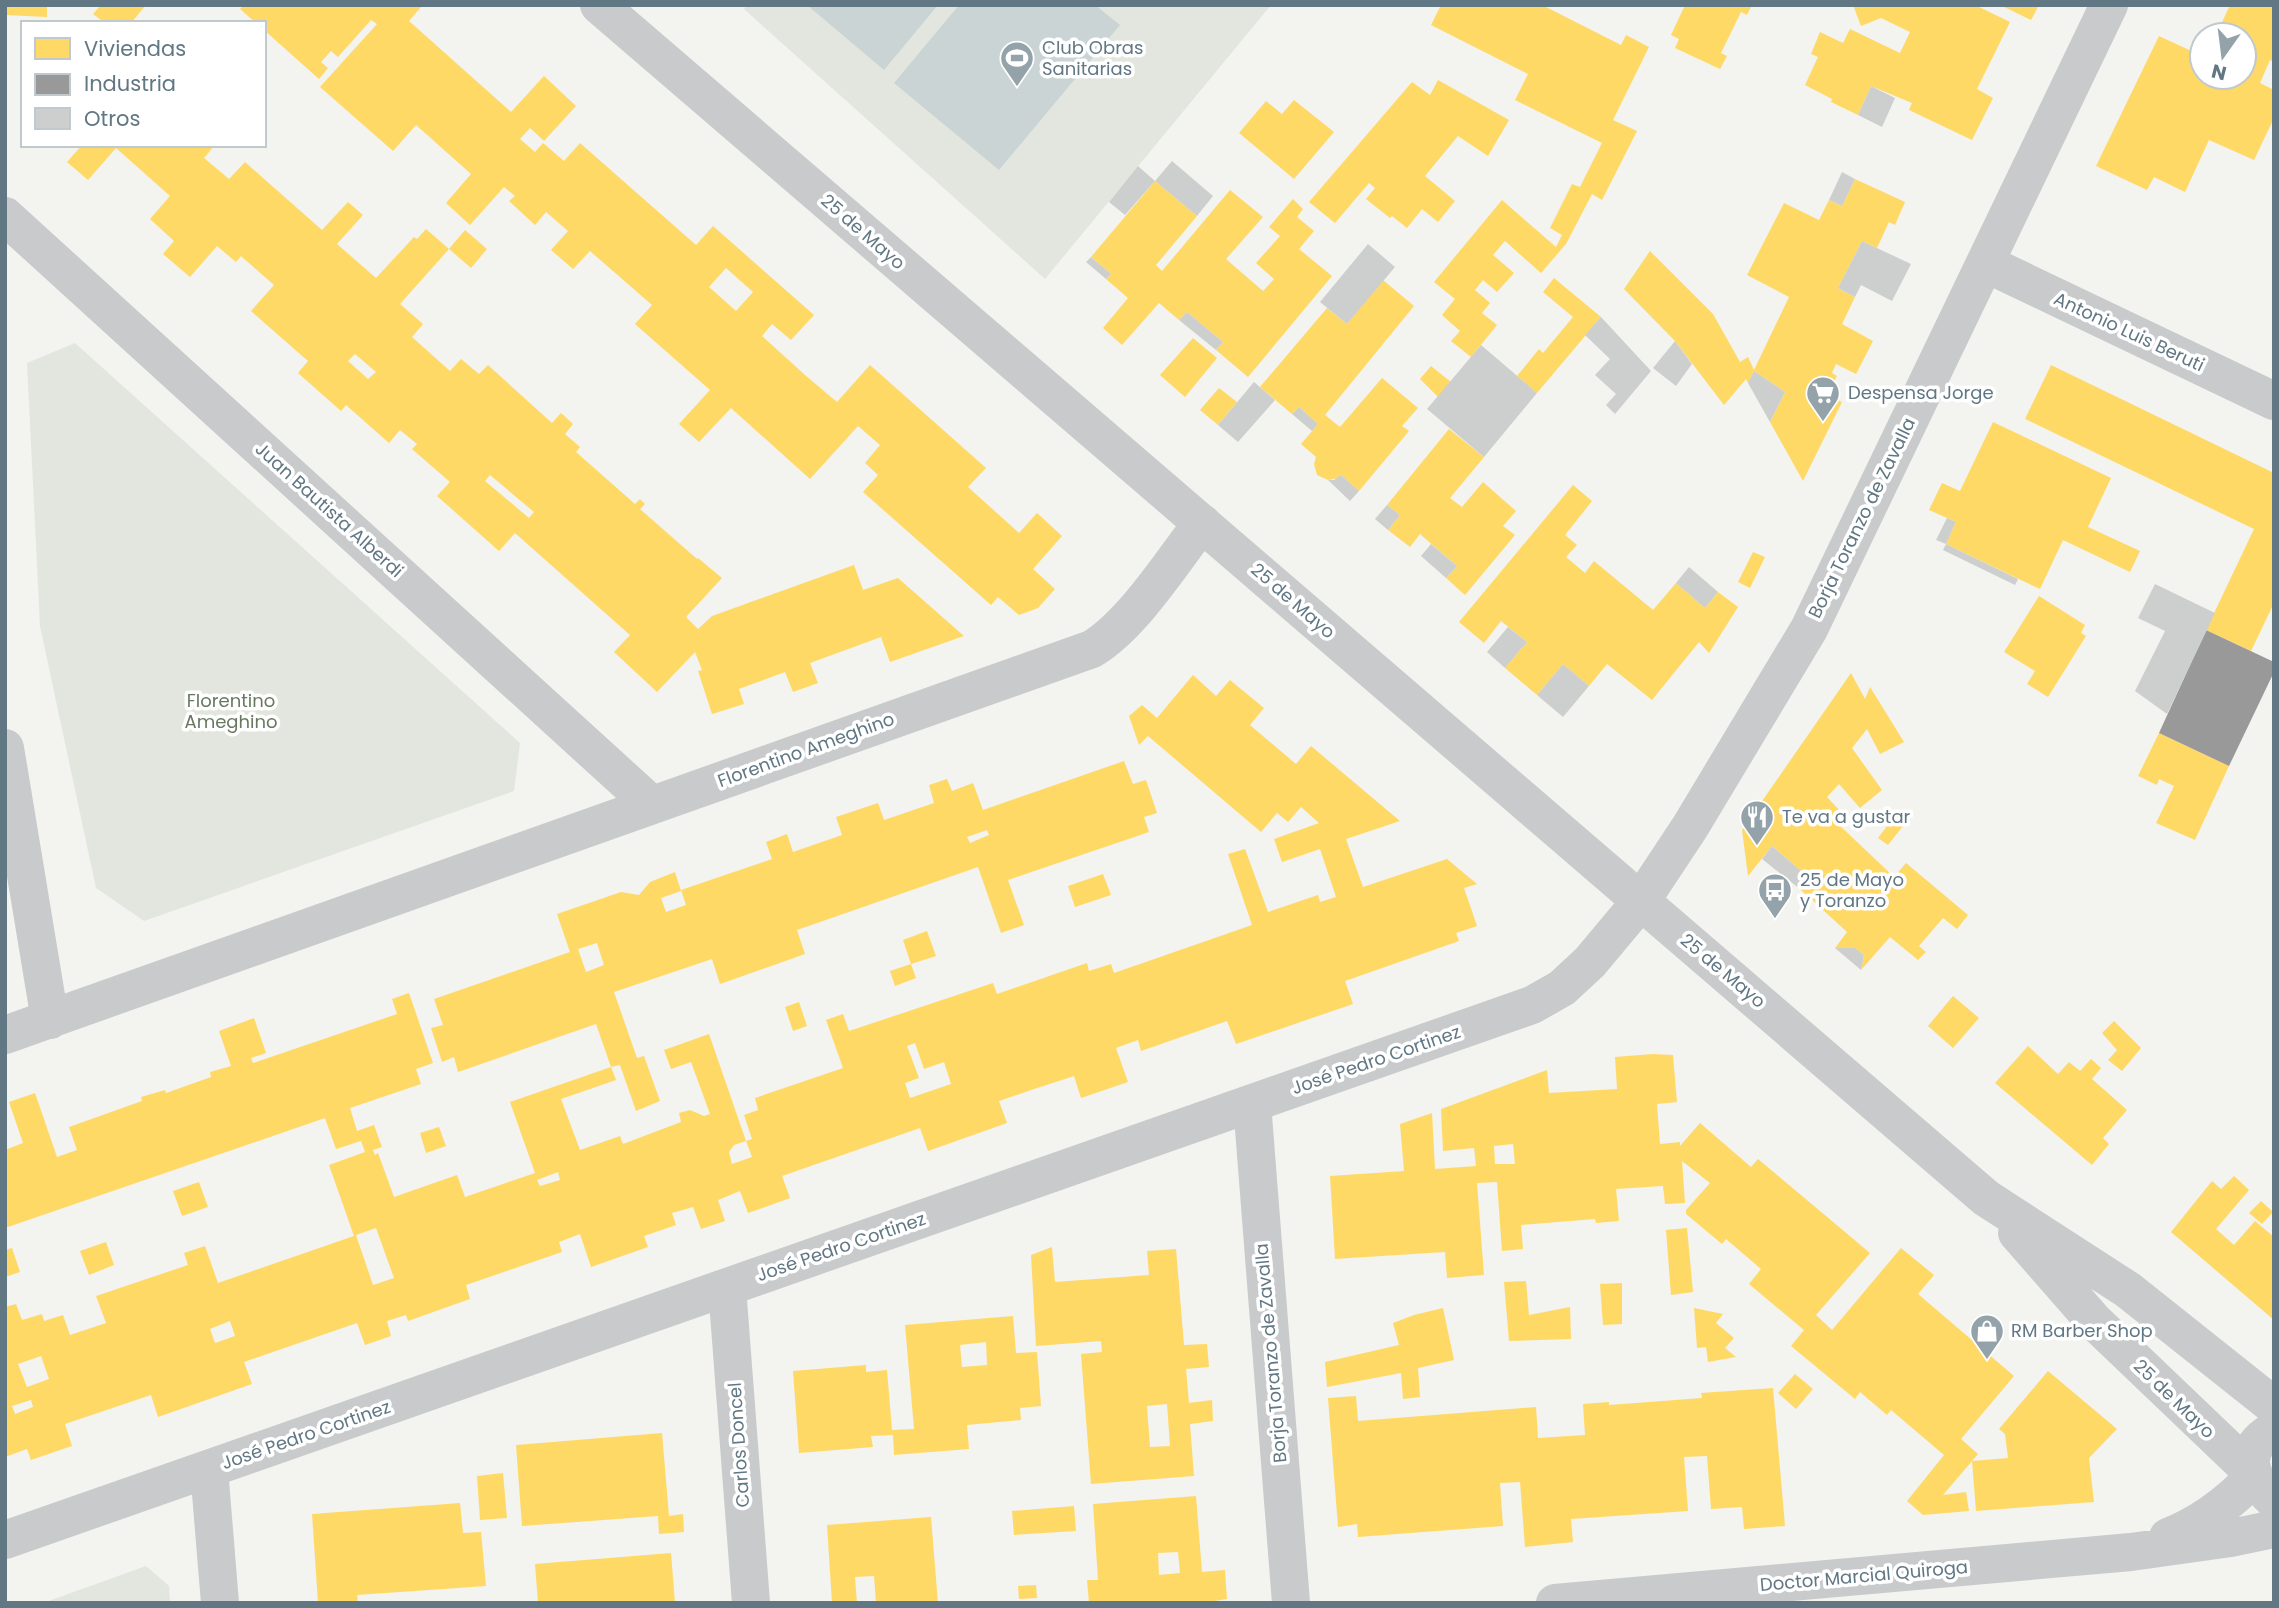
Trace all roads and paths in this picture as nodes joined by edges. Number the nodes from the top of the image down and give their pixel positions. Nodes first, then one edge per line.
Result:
1 (599, 5) edge
2 (2109, 5) edge
3 (5, 216) edge
4 (1985, 263) junction
5 (2274, 401) edge
6 (1202, 523) junction
7 (5, 748) edge
8 (652, 805) junction
9 (1641, 901) junction
10 (50, 1020) junction
11 (5, 1035) edge
12 (1252, 1103) junction
13 (1986, 1198) junction
14 (727, 1287) junction
15 (2274, 1406) edge
16 (2274, 1430) edge
17 (209, 1469) junction
18 (2260, 1483) edge
19 (2274, 1529) edge
20 (5, 1540) edge
21 (2131, 1552) junction
22 (220, 1603) edge
23 (751, 1603) edge
24 (1292, 1603) edge
25 (1555, 1603) edge

1 - 6 street, 25 de Mayo
2 - 4 street, Borja Toranzo de Zavalla
3 - 8 street, Juan Bautista Alberdi
4 - 5 street, Antonio Luis Beruti
4 - 9 street, Borja Toranzo de Zavalla
6 - 8 street, Florentino Ameghino
6 - 9 street, 25 de Mayo
7 - 10 street
8 - 10 street, Florentino Ameghino
9 - 12 street, José Pedro Cortinez
9 - 13 street, 25 de Mayo
10 - 11 street, Florentino Ameghino
12 - 14 street, José Pedro Cortinez
12 - 24 street, Borja Toranzo de Zavalla
13 - 15 street, 25 de Mayo
13 - 18 street, 25 de Mayo
14 - 17 street, José Pedro Cortinez
14 - 23 street, Carlos Doncel
16 - 18 street
17 - 20 street, José Pedro Cortinez
17 - 22 street
18 - 21 street, Doctor Marcial Quiroga
19 - 21 street, Doctor Marcial Quiroga
21 - 25 street, Doctor Marcial Quiroga

